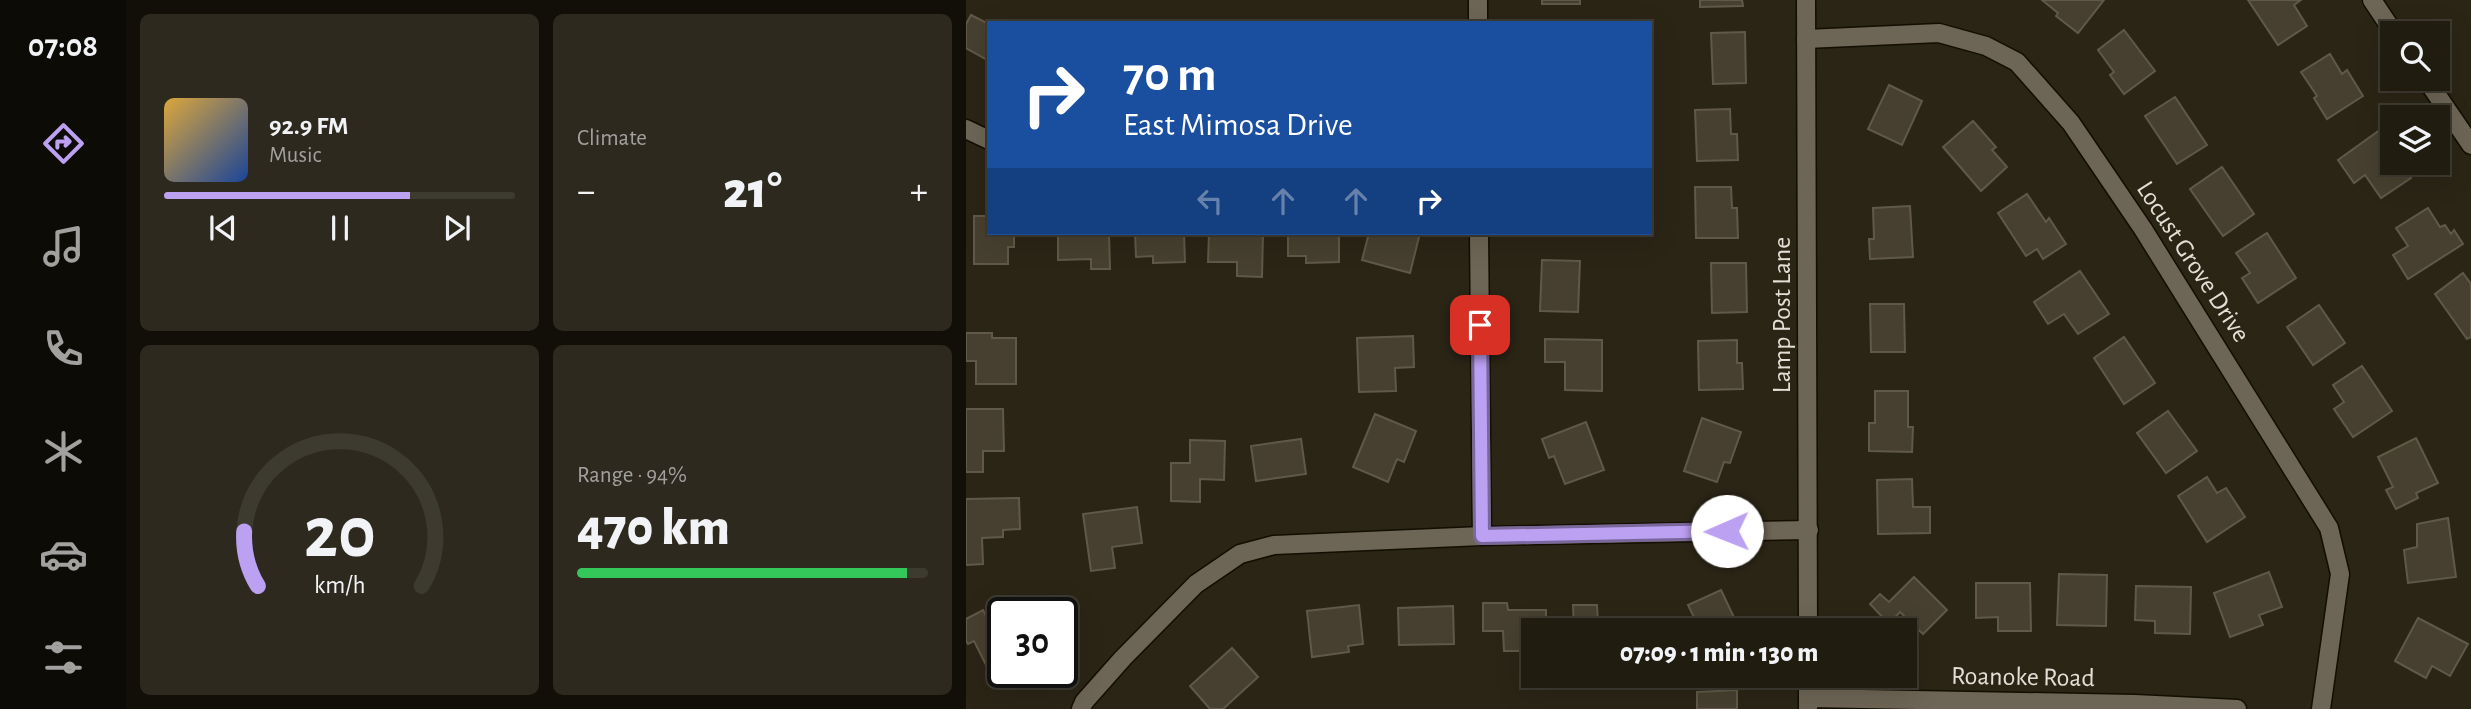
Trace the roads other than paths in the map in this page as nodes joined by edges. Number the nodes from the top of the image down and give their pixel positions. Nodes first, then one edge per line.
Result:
1 (1478, 0) edge
2 (1806, 0) edge
3 (2372, 0) edge
4 (1478, 21) edge
5 (2387, 21) edge
6 (1806, 39) junction
7 (2434, 91) edge
8 (966, 129) edge
9 (987, 139) edge
10 (2471, 145) edge
11 (1479, 235) edge
12 (1809, 530) junction
13 (1482, 536) junction
14 (1808, 618) edge
15 (1808, 704) edge
16 (2135, 706) edge
17 (1081, 709) edge
18 (2237, 709) edge
19 (2321, 709) edge

1 - 4 street
2 - 6 street, Lamp Post Lane
3 - 5 street
6 - 12 street, Lamp Post Lane
6 - 19 street, Locust Grove Drive
7 - 10 street
8 - 9 street
11 - 13 street
12 - 13 street
12 - 14 street, Lamp Post Lane
13 - 17 street
15 - 16 street, Roanoke Road
16 - 18 street, Roanoke Road

